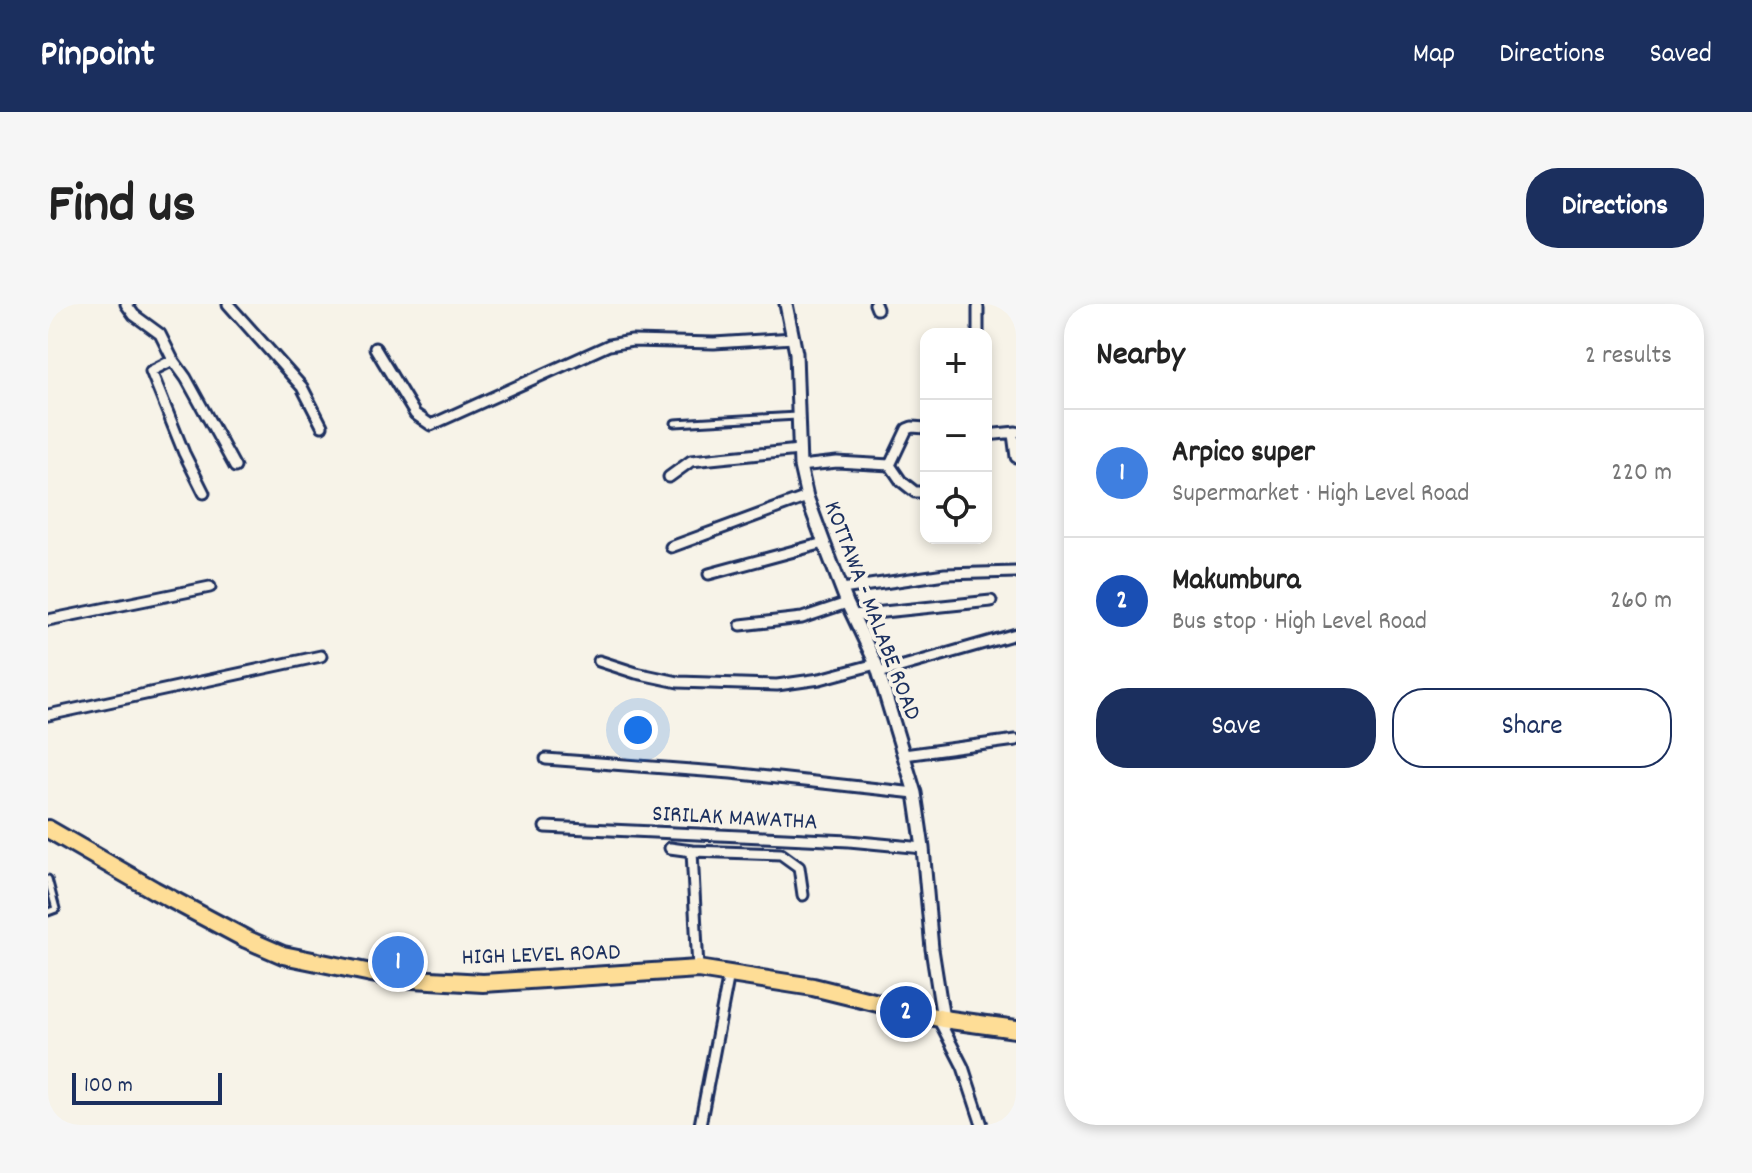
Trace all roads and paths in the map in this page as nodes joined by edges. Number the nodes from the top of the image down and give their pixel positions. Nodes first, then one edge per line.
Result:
1 (126, 304) edge
2 (228, 304) edge
3 (786, 304) edge
4 (978, 308) dead end
5 (978, 328) edge
6 (794, 338) junction
7 (375, 348) dead end
8 (173, 360) junction
9 (797, 416) junction
10 (675, 423) dead end
11 (322, 426) dead end
12 (920, 428) edge
13 (1015, 433) edge
14 (992, 435) edge
15 (799, 450) junction
16 (1016, 457) edge
17 (890, 465) junction
18 (800, 466) junction
19 (235, 467) dead end
20 (669, 477) dead end
21 (920, 492) edge
22 (204, 493) dead end
23 (807, 497) junction
24 (824, 543) junction
25 (671, 547) dead end
26 (1016, 572) edge
27 (709, 574) dead end
28 (210, 587) dead end
29 (842, 589) junction
30 (991, 601) dead end
31 (847, 603) junction
32 (854, 615) junction
33 (48, 620) edge
34 (741, 625) dead end
35 (1016, 634) edge
36 (321, 656) dead end
37 (599, 661) dead end
38 (878, 668) junction
39 (48, 715) edge
40 (1016, 740) edge
41 (904, 755) junction
42 (546, 759) dead end
43 (915, 793) junction
44 (545, 827) dead end
45 (48, 829) edge
46 (48, 837) edge
47 (670, 848) dead end
48 (923, 848) junction
49 (692, 851) junction
50 (48, 879) edge
51 (803, 895) dead end
52 (48, 912) edge
53 (698, 969) junction
54 (728, 979) junction
55 (483, 987) junction
56 (943, 1023) junction
57 (1016, 1029) edge
58 (1016, 1036) edge
59 (700, 1125) edge
60 (982, 1125) edge

1 - 8 street
2 - 11 street
3 - 6 street, KOTTAWA - MALABE ROAD
4 - 5 street
6 - 7 street
6 - 9 street, KOTTAWA - MALABE ROAD
8 - 19 street
8 - 22 street
9 - 10 lane
9 - 15 street, KOTTAWA - MALABE ROAD
12 - 17 street
13 - 14 street
13 - 16 street
15 - 18 street, KOTTAWA - MALABE ROAD
15 - 20 street
17 - 18 street
17 - 21 street
18 - 23 street, KOTTAWA - MALABE ROAD
23 - 24 street, KOTTAWA - MALABE ROAD
23 - 25 street
24 - 27 street
24 - 29 street, KOTTAWA - MALABE ROAD
26 - 29 street
28 - 33 street
29 - 31 street, KOTTAWA - MALABE ROAD
30 - 32 street
31 - 32 street, KOTTAWA - MALABE ROAD
31 - 34 street
32 - 38 street, KOTTAWA - MALABE ROAD
35 - 38 street
36 - 39 street
37 - 38 street
38 - 41 street, KOTTAWA - MALABE ROAD
40 - 41 street
41 - 43 street, KOTTAWA - MALABE ROAD
42 - 43 street
43 - 48 street, KOTTAWA - MALABE ROAD
44 - 48 street, SIRILAK MAWATHA
45 - 55 highway, HIGH LEVEL ROAD
46 - 55 highway, HIGH LEVEL ROAD
47 - 49 street
48 - 56 street, KOTTAWA - MALABE ROAD
49 - 51 street
49 - 53 street
50 - 52 lane
53 - 55 highway, HIGH LEVEL ROAD
53 - 56 highway, HIGH LEVEL ROAD
54 - 55 highway, HIGH LEVEL ROAD
54 - 56 highway, HIGH LEVEL ROAD
54 - 59 street
56 - 57 highway, HIGH LEVEL ROAD
56 - 58 highway, HIGH LEVEL ROAD
56 - 60 street

